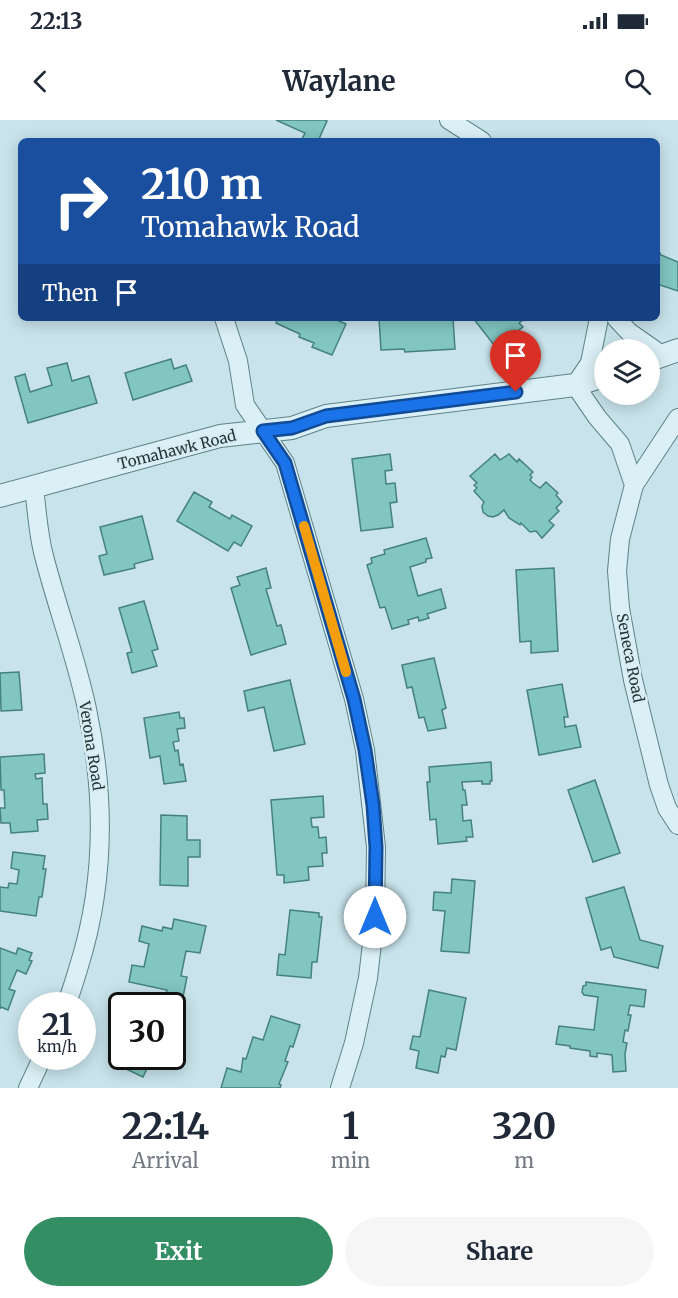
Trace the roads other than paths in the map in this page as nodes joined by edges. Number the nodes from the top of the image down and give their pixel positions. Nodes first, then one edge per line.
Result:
1 (449, 120) edge
2 (478, 138) edge
3 (225, 321) edge
4 (597, 321) edge
5 (619, 321) edge
6 (663, 356) edge
7 (594, 379) edge
8 (575, 386) junction
9 (678, 418) edge
10 (263, 431) junction
11 (634, 486) junction
12 (34, 488) junction
13 (0, 496) edge
14 (678, 825) edge
15 (70, 992) edge
16 (36, 1070) edge
17 (28, 1088) edge
18 (340, 1088) edge

1 - 2 street
3 - 10 street
4 - 8 street
5 - 6 street
7 - 8 street, Tomahawk Road
8 - 10 street, Tomahawk Road
8 - 11 street
9 - 11 street, Seneca Road
10 - 12 street, Tomahawk Road
10 - 18 street
11 - 14 street, Seneca Road
12 - 13 street, Tomahawk Road
12 - 15 street, Verona Road
16 - 17 street

